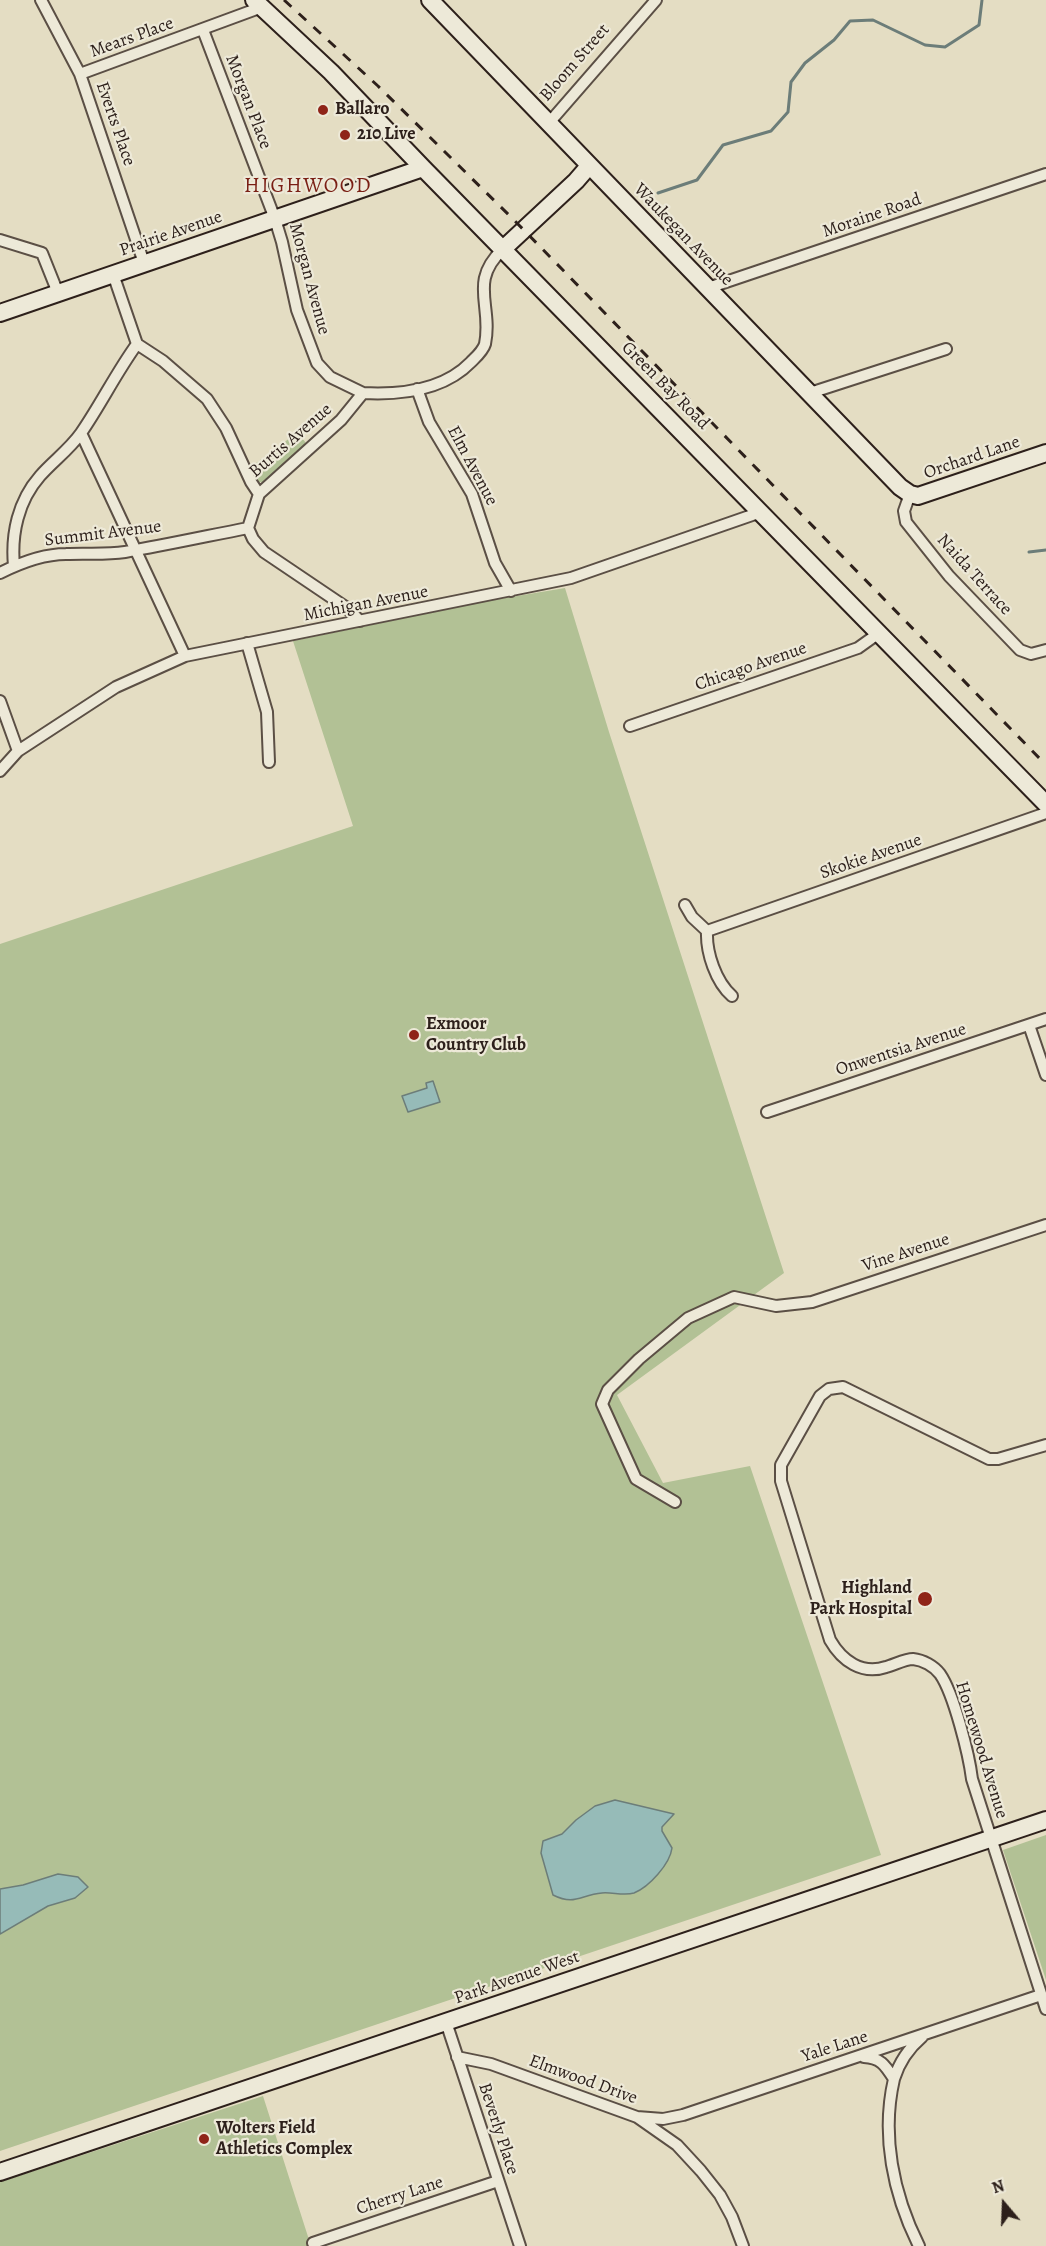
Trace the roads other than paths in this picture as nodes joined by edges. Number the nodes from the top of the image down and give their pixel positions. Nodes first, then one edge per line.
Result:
1 (41, 0) edge
2 (430, 0) edge
3 (656, 0) edge
4 (258, 4) edge
5 (203, 30) junction
6 (80, 74) junction
7 (552, 128) junction
8 (589, 166) junction
9 (423, 168) junction
10 (1046, 174) edge
11 (576, 181) junction
12 (275, 219) junction
13 (0, 240) edge
14 (503, 249) junction
15 (144, 263) junction
16 (113, 274) junction
17 (708, 288) junction
18 (58, 293) junction
19 (0, 313) edge
20 (137, 344) junction
21 (946, 349) dead end
22 (417, 389) junction
23 (363, 393) junction
24 (810, 393) junction
25 (81, 433) junction
26 (1046, 453) edge
27 (259, 494) junction
28 (910, 494) junction
29 (761, 512) junction
30 (248, 528) junction
31 (136, 549) junction
32 (14, 566) junction
33 (0, 573) edge
34 (511, 591) junction
35 (360, 621) junction
36 (879, 633) junction
37 (247, 644) junction
38 (1046, 650) edge
39 (185, 656) junction
40 (0, 701) edge
41 (630, 726) dead end
42 (18, 751) junction
43 (268, 762) dead end
44 (0, 771) edge
45 (1046, 804) edge
46 (1046, 813) edge
47 (685, 905) dead end
48 (707, 931) junction
49 (732, 996) dead end
50 (1046, 1019) edge
51 (1029, 1025) junction
52 (1046, 1075) edge
53 (767, 1112) dead end
54 (1046, 1225) edge
55 (1046, 1445) edge
56 (675, 1502) dead end
57 (1046, 1821) edge
58 (991, 1839) junction
59 (1041, 1995) junction
60 (1046, 2009) edge
61 (446, 2022) junction
62 (924, 2035) junction
63 (457, 2057) junction
64 (859, 2057) junction
65 (894, 2079) junction
66 (637, 2117) junction
67 (0, 2172) edge
68 (498, 2181) junction
69 (313, 2243) dead end
70 (520, 2246) edge
71 (743, 2246) edge
72 (919, 2246) edge

1 - 6 street, Everts Place
2 - 7 street, Waukegan Avenue
3 - 7 street, Bloom Street
4 - 5 street, Mears Place
4 - 9 street, Green Bay Road
5 - 6 street, Mears Place
5 - 12 street, Morgan Place
6 - 15 street, Everts Place
7 - 8 street, Waukegan Avenue
7 - 11 street
8 - 11 street
8 - 17 street, Waukegan Avenue
9 - 12 street, Prairie Avenue
9 - 14 street, Green Bay Road
10 - 17 street, Moraine Road
11 - 14 street
12 - 15 street, Prairie Avenue
12 - 23 street, Morgan Avenue
13 - 18 street
14 - 22 street
14 - 29 street, Green Bay Road
15 - 16 street, Prairie Avenue
16 - 18 street, Prairie Avenue
16 - 20 street
17 - 24 street, Waukegan Avenue
18 - 19 street, Prairie Avenue
20 - 25 street
20 - 27 street, Burtis Avenue
21 - 24 street
22 - 23 street
22 - 34 street, Elm Avenue
23 - 27 street, Burtis Avenue
24 - 28 street, Waukegan Avenue
25 - 31 street
25 - 32 street
26 - 28 street, Orchard Lane
27 - 30 street
28 - 38 street, Naida Terrace
29 - 34 street, Michigan Avenue
29 - 36 street, Green Bay Road
30 - 31 street, Summit Avenue
30 - 35 street
31 - 32 street, Summit Avenue
31 - 39 street
32 - 33 street, Summit Avenue
34 - 35 street, Michigan Avenue
35 - 37 street, Michigan Avenue
36 - 41 street, Chicago Avenue
36 - 45 street, Green Bay Road
37 - 39 street, Michigan Avenue
37 - 43 street
39 - 42 street, Michigan Avenue
40 - 42 street
42 - 44 street, Michigan Avenue
46 - 48 street, Skokie Avenue
47 - 48 street
48 - 49 street
50 - 51 street, Onwentsia Avenue
51 - 52 street
51 - 53 street, Onwentsia Avenue
54 - 56 street, Vine Avenue
55 - 58 street, Homewood Avenue
57 - 58 street, Park Avenue West
58 - 59 street, Homewood Avenue
58 - 61 street, Park Avenue West
59 - 60 street, Homewood Avenue
59 - 62 street, Yale Lane
61 - 63 street, Beverly Place
61 - 67 street, Park Avenue West
62 - 64 street, Yale Lane
62 - 65 street
63 - 66 street, Elmwood Drive
63 - 68 street, Beverly Place
64 - 65 street
64 - 66 street, Yale Lane
65 - 72 street
66 - 71 street, Elmwood Drive
68 - 69 street, Cherry Lane
68 - 70 street, Beverly Place

